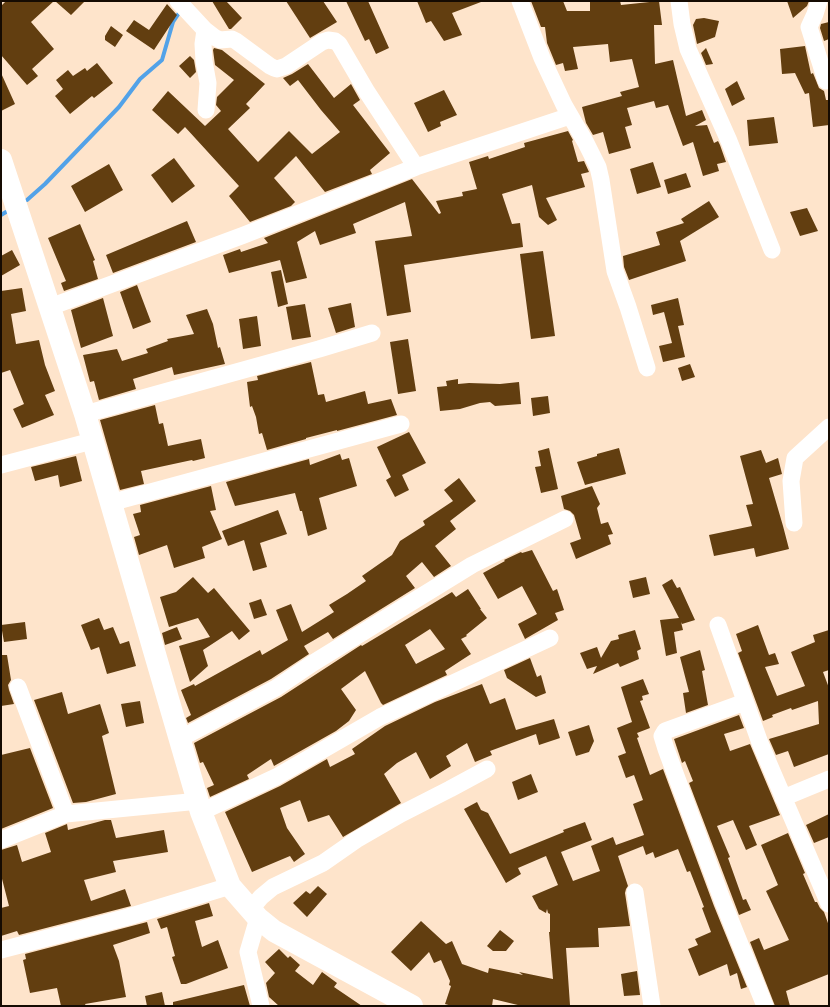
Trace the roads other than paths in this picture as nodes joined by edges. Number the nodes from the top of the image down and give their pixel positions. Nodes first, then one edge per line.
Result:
1 (520, 1) edge
2 (679, 1) edge
3 (819, 1) edge
4 (179, 2) edge
5 (205, 30) junction
6 (826, 81) dead end
7 (206, 110) dead end
8 (570, 116) junction
9 (1, 160) edge
10 (416, 167) junction
11 (772, 250) dead end
12 (50, 308) junction
13 (372, 333) dead end
14 (647, 368) dead end
15 (85, 414) junction
16 (401, 424) dead end
17 (829, 427) edge
18 (92, 441) junction
19 (1, 465) edge
20 (110, 503) junction
21 (565, 519) dead end
22 (794, 524) dead end
23 (718, 625) dead end
24 (550, 638) dead end
25 (18, 687) dead end
26 (745, 702) junction
27 (180, 738) junction
28 (487, 769) dead end
29 (829, 779) edge
30 (783, 798) junction
31 (200, 807) junction
32 (66, 814) junction
33 (1, 840) edge
34 (230, 886) junction
35 (635, 892) dead end
36 (829, 904) edge
37 (254, 914) junction
38 (1, 950) edge
39 (261, 1006) edge
40 (412, 1006) edge
41 (652, 1006) edge
42 (765, 1006) edge

1 - 8 street
2 - 11 street
3 - 6 street
4 - 5 street
5 - 7 street
5 - 10 street
8 - 10 street
8 - 14 street
9 - 12 main road
10 - 12 street
12 - 15 main road
13 - 15 street
15 - 18 main road
16 - 20 street
17 - 22 street
18 - 19 street
18 - 20 main road
20 - 27 main road
21 - 27 street
23 - 26 street
24 - 31 street
25 - 32 street
26 - 30 street
26 - 42 street
27 - 31 main road
28 - 37 street
29 - 30 street
30 - 36 street
31 - 32 street
31 - 34 main road
32 - 33 street
34 - 37 main road
34 - 38 street
35 - 41 street
37 - 39 street
37 - 40 main road

